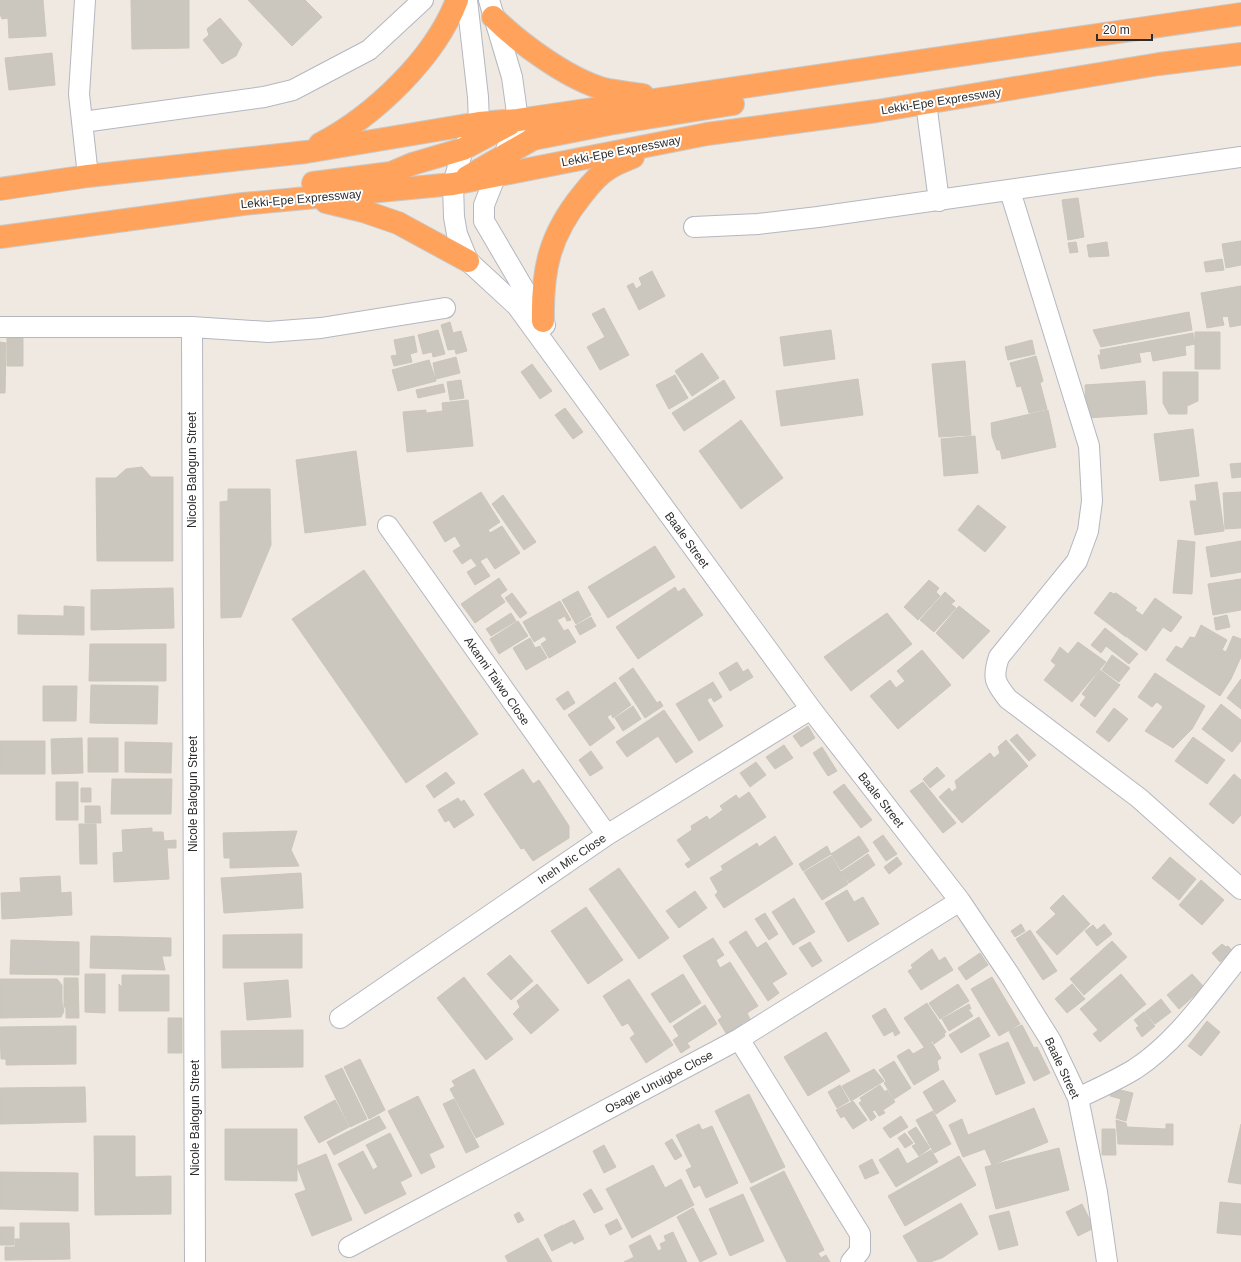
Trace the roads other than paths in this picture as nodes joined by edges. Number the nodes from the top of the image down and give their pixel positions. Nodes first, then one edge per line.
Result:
1 (86, 0) edge
2 (423, 0) edge
3 (457, 0) edge
4 (467, 0) edge
5 (491, 9) edge
6 (1241, 14) edge
7 (1241, 54) edge
8 (940, 57) junction
9 (691, 95) junction
10 (926, 103) junction
11 (518, 120) junction
12 (83, 122) junction
13 (479, 123) junction
14 (707, 134) junction
15 (463, 149) junction
16 (306, 152) junction
17 (505, 154) junction
18 (1241, 157) edge
19 (88, 176) junction
20 (494, 177) junction
21 (453, 184) junction
22 (0, 189) edge
23 (1010, 191) junction
24 (939, 201) junction
25 (243, 204) junction
26 (127, 220) junction
27 (694, 227) dead end
28 (0, 237) edge
29 (468, 261) junction
30 (446, 308) dead end
31 (543, 322) junction
32 (0, 327) edge
33 (192, 327) junction
34 (568, 378) junction
35 (388, 526) dead end
36 (811, 709) junction
37 (606, 836) junction
38 (1241, 889) edge
39 (960, 901) junction
40 (1241, 955) edge
41 (340, 1018) dead end
42 (739, 1039) junction
43 (1078, 1098) junction
44 (349, 1247) dead end
45 (195, 1262) edge
46 (851, 1262) edge
47 (1107, 1262) edge

1 - 12 street
2 - 12 street
3 - 16 highway
4 - 13 street
5 - 9 highway
5 - 11 street
6 - 8 highway
7 - 10 highway, Lekki-Epe Expressway
8 - 9 highway
8 - 17 highway
9 - 11 highway
10 - 14 highway, Lekki-Epe Expressway
10 - 24 street
11 - 13 highway
11 - 15 highway
11 - 17 street
12 - 19 street
13 - 15 street
13 - 16 highway
14 - 20 highway, Lekki-Epe Expressway
14 - 31 highway
15 - 21 street
15 - 26 highway
16 - 19 highway
17 - 20 street
17 - 21 highway
18 - 23 street
19 - 22 highway
20 - 21 highway, Lekki-Epe Expressway
20 - 31 street
21 - 25 highway, Lekki-Epe Expressway
21 - 29 street
23 - 24 street
23 - 38 street
24 - 27 street
25 - 26 highway, Lekki-Epe Expressway
25 - 29 highway
26 - 28 highway, Lekki-Epe Expressway
29 - 34 street
30 - 33 street
31 - 34 street
32 - 33 street
33 - 45 street, Nicole Balogun Street
34 - 36 street, Baale Street
35 - 37 street, Akanni Taiwo Close
36 - 37 street, Ineh Mic Close
36 - 39 street, Baale Street
37 - 41 street, Ineh Mic Close
39 - 42 street, Osagie Unuigbe Close
39 - 43 street, Baale Street
40 - 43 street
42 - 44 street, Osagie Unuigbe Close
42 - 46 street
43 - 47 street, Baale Street

